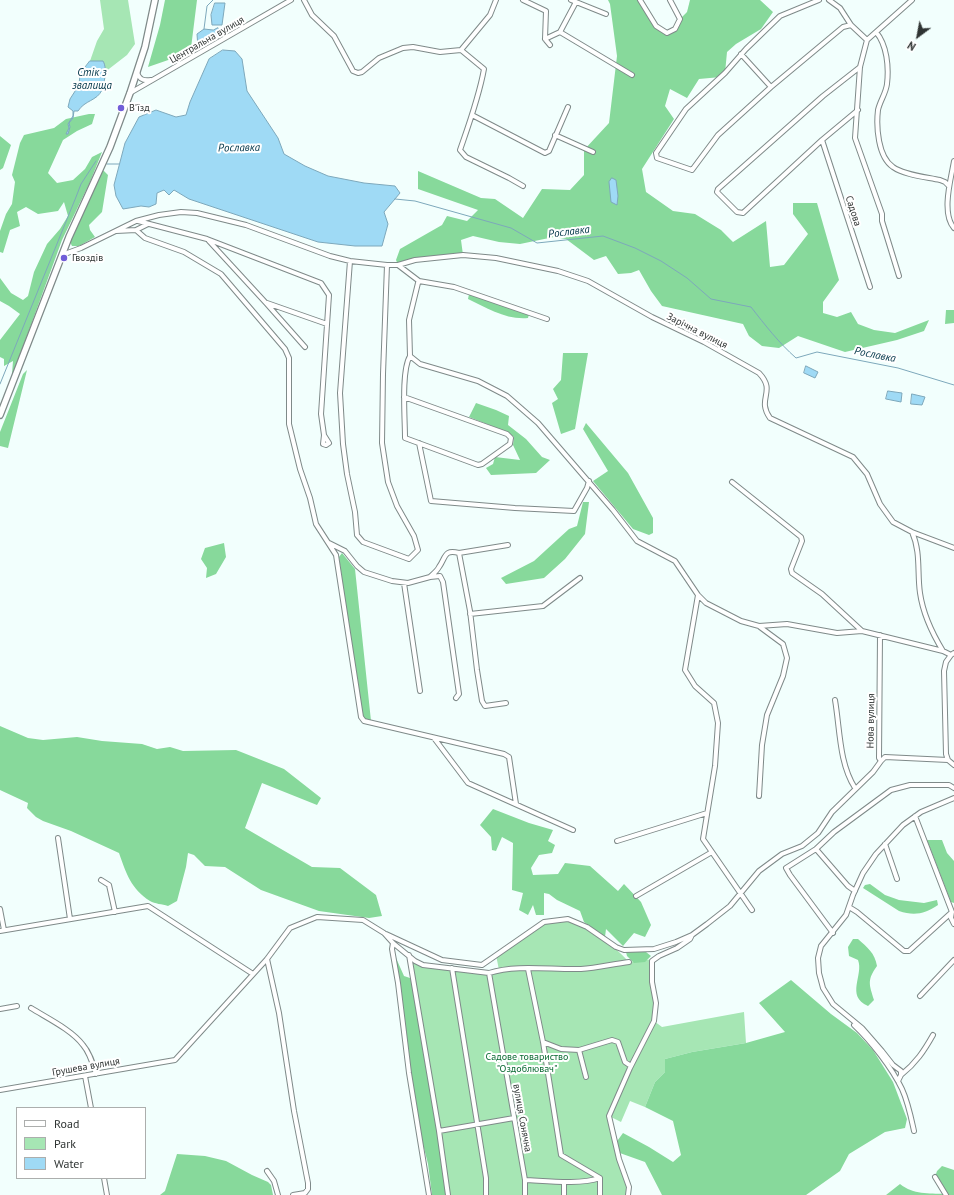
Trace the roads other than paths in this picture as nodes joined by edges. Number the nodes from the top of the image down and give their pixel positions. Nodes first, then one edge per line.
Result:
1 (155, 0) edge
2 (291, 0) edge
3 (304, 0) edge
4 (496, 0) edge
5 (523, 0) edge
6 (571, 0) edge
7 (640, 0) edge
8 (670, 0) edge
9 (819, 0) edge
10 (829, 0) edge
11 (912, 0) edge
12 (576, 2) junction
13 (606, 14) dead end
14 (851, 25) junction
15 (560, 32) junction
16 (876, 32) junction
17 (545, 39) junction
18 (867, 40) junction
19 (550, 45) dead end
20 (461, 50) junction
21 (742, 54) junction
22 (860, 67) junction
23 (137, 72) junction
24 (632, 75) dead end
25 (154, 80) junction
26 (771, 87) junction
27 (130, 93) junction
28 (568, 106) dead end
29 (858, 110) junction
30 (472, 115) junction
31 (555, 135) junction
32 (822, 140) junction
33 (593, 152) dead end
34 (954, 161) edge
35 (523, 186) dead end
36 (949, 186) junction
37 (136, 221) junction
38 (148, 224) junction
39 (954, 228) edge
40 (136, 230) junction
41 (112, 232) junction
42 (207, 239) junction
43 (61, 255) junction
44 (350, 261) junction
45 (387, 265) junction
46 (398, 265) junction
47 (899, 276) dead end
48 (419, 281) junction
49 (870, 287) dead end
50 (266, 303) junction
51 (547, 319) dead end
52 (327, 324) junction
53 (305, 347) dead end
54 (410, 356) junction
55 (404, 397) junction
56 (1, 408) edge
57 (0, 415) edge
58 (324, 435) dead end
59 (420, 443) junction
60 (589, 481) junction
61 (732, 482) dead end
62 (912, 532) junction
63 (328, 543) junction
64 (508, 545) dead end
65 (954, 548) edge
66 (459, 553) junction
67 (430, 577) junction
68 (580, 578) dead end
69 (404, 583) junction
70 (698, 594) junction
71 (470, 614) junction
72 (759, 626) junction
73 (862, 631) junction
74 (880, 635) junction
75 (943, 651) junction
76 (953, 654) edge
77 (420, 691) dead end
78 (456, 698) dead end
79 (835, 700) dead end
80 (506, 703) dead end
81 (434, 738) junction
82 (948, 760) junction
83 (881, 761) junction
84 (954, 765) edge
85 (855, 788) junction
86 (954, 788) edge
87 (759, 796) dead end
88 (954, 798) edge
89 (516, 804) junction
90 (707, 813) junction
91 (915, 816) junction
92 (572, 830) dead end
93 (58, 838) dead end
94 (617, 841) dead end
95 (885, 844) junction
96 (816, 849) junction
97 (712, 852) junction
98 (897, 879) dead end
99 (101, 880) dead end
100 (855, 891) junction
101 (740, 894) junction
102 (636, 896) dead end
103 (849, 908) junction
104 (0, 909) edge
105 (752, 910) dead end
106 (115, 912) junction
107 (952, 912) junction
108 (70, 919) junction
109 (954, 924) edge
110 (2, 931) edge
111 (833, 932) junction
112 (384, 933) junction
113 (692, 935) junction
114 (393, 943) junction
115 (409, 955) junction
116 (267, 959) junction
117 (954, 960) edge
118 (629, 962) dead end
119 (452, 968) junction
120 (528, 969) junction
121 (489, 973) junction
122 (253, 974) junction
123 (920, 996) dead end
124 (16, 1006) dead end
125 (31, 1008) dead end
126 (0, 1009) edge
127 (854, 1025) dead end
128 (933, 1035) dead end
129 (543, 1042) junction
130 (579, 1050) junction
131 (631, 1066) junction
132 (96, 1074) junction
133 (901, 1075) junction
134 (85, 1076) junction
135 (586, 1077) dead end
136 (898, 1081) junction
137 (0, 1090) edge
138 (91, 1107) edge
139 (514, 1118) junction
140 (477, 1124) junction
141 (439, 1131) junction
142 (914, 1131) dead end
143 (267, 1171) dead end
144 (935, 1177) dead end
145 (600, 1178) junction
146 (104, 1179) edge
147 (525, 1180) junction
148 (564, 1182) junction
149 (107, 1195) edge
150 (278, 1195) edge
151 (293, 1195) edge
152 (429, 1195) edge
153 (448, 1195) edge
154 (486, 1195) edge
155 (525, 1195) edge
156 (564, 1195) edge
157 (600, 1195) edge
158 (628, 1195) edge
159 (946, 1195) edge

1 - 23 main road
2 - 25 street, Центральна вулиця
3 - 20 street
4 - 20 street
5 - 17 street
6 - 12 street
7 - 8 street
9 - 21 street
10 - 14 street
11 - 16 street
12 - 13 street
12 - 15 street
14 - 18 street
14 - 26 street
15 - 17 street
15 - 24 street
16 - 18 street
16 - 36 street
17 - 19 street
18 - 22 street
20 - 30 street
21 - 26 street
21 - 26 street
22 - 29 street
22 - 32 street
23 - 25 street
23 - 27 main road
25 - 27 street, Центральна вулиця
27 - 43 main road
28 - 31 street
29 - 32 street
29 - 47 street
30 - 31 street
30 - 35 street
31 - 33 street
32 - 49 street, Садова
34 - 36 street
36 - 39 street
37 - 38 street
37 - 41 street, Зарічна вулиця
37 - 44 street, Зарічна вулиця
38 - 40 street
38 - 42 street
40 - 41 street
40 - 63 street
41 - 43 street, Зарічна вулиця
42 - 50 street
42 - 52 street
43 - 56 main road
44 - 45 street, Зарічна вулиця
44 - 45 street
45 - 46 street, Зарічна вулиця
46 - 48 street
46 - 62 street, Зарічна вулиця
48 - 51 street
48 - 54 street
50 - 52 street
50 - 53 street
52 - 58 street
54 - 55 street
54 - 60 street
55 - 59 street
55 - 59 street
56 - 57 main road
59 - 60 street
60 - 70 street
61 - 73 street
62 - 65 street, Зарічна вулиця
62 - 75 street
63 - 69 street
63 - 81 street
64 - 66 street
66 - 67 street
66 - 71 street
67 - 69 street
67 - 78 street
68 - 71 street
69 - 77 street
70 - 72 street
70 - 90 street
71 - 80 street
72 - 73 street
72 - 87 street
73 - 74 street
74 - 75 street
74 - 83 street, Нова вулиця
75 - 76 street
76 - 82 street
79 - 85 street
81 - 89 street
81 - 89 street
82 - 83 street, Нова вулиця
82 - 84 street
83 - 85 street
85 - 101 street
86 - 96 street
88 - 91 street
89 - 92 street
90 - 94 street
90 - 97 street
91 - 95 street
91 - 107 street
93 - 108 street
95 - 98 street
95 - 100 street
96 - 100 street
96 - 111 street
97 - 101 street
97 - 102 street
99 - 106 street
100 - 103 street
101 - 105 street
101 - 113 street
103 - 107 street
103 - 111 street
104 - 110 street
106 - 108 street
106 - 122 street
107 - 109 street
108 - 110 street
111 - 133 street
112 - 113 street
112 - 114 street
112 - 116 street
113 - 131 street
114 - 115 street
114 - 152 street
115 - 119 street
115 - 141 street
116 - 122 street
116 - 151 street
117 - 123 street
118 - 120 street
119 - 121 street
119 - 140 street
120 - 121 street
120 - 129 street
121 - 139 street, вулиця Сонячна
122 - 132 street, Грушева вулиця
124 - 126 street
125 - 132 street
127 - 136 street
128 - 133 street
129 - 130 street
129 - 145 street
130 - 131 street
130 - 135 street
131 - 158 street
132 - 134 street, Грушева вулиця
133 - 136 street
134 - 137 street, Грушева вулиця
134 - 138 street
136 - 142 street
139 - 140 street
139 - 147 street, вулиця Сонячна
140 - 141 street
140 - 154 street
141 - 153 street
143 - 150 street
144 - 159 street
145 - 148 street
145 - 157 street
146 - 149 street
147 - 148 street
147 - 155 street, вулиця Сонячна
148 - 156 street

